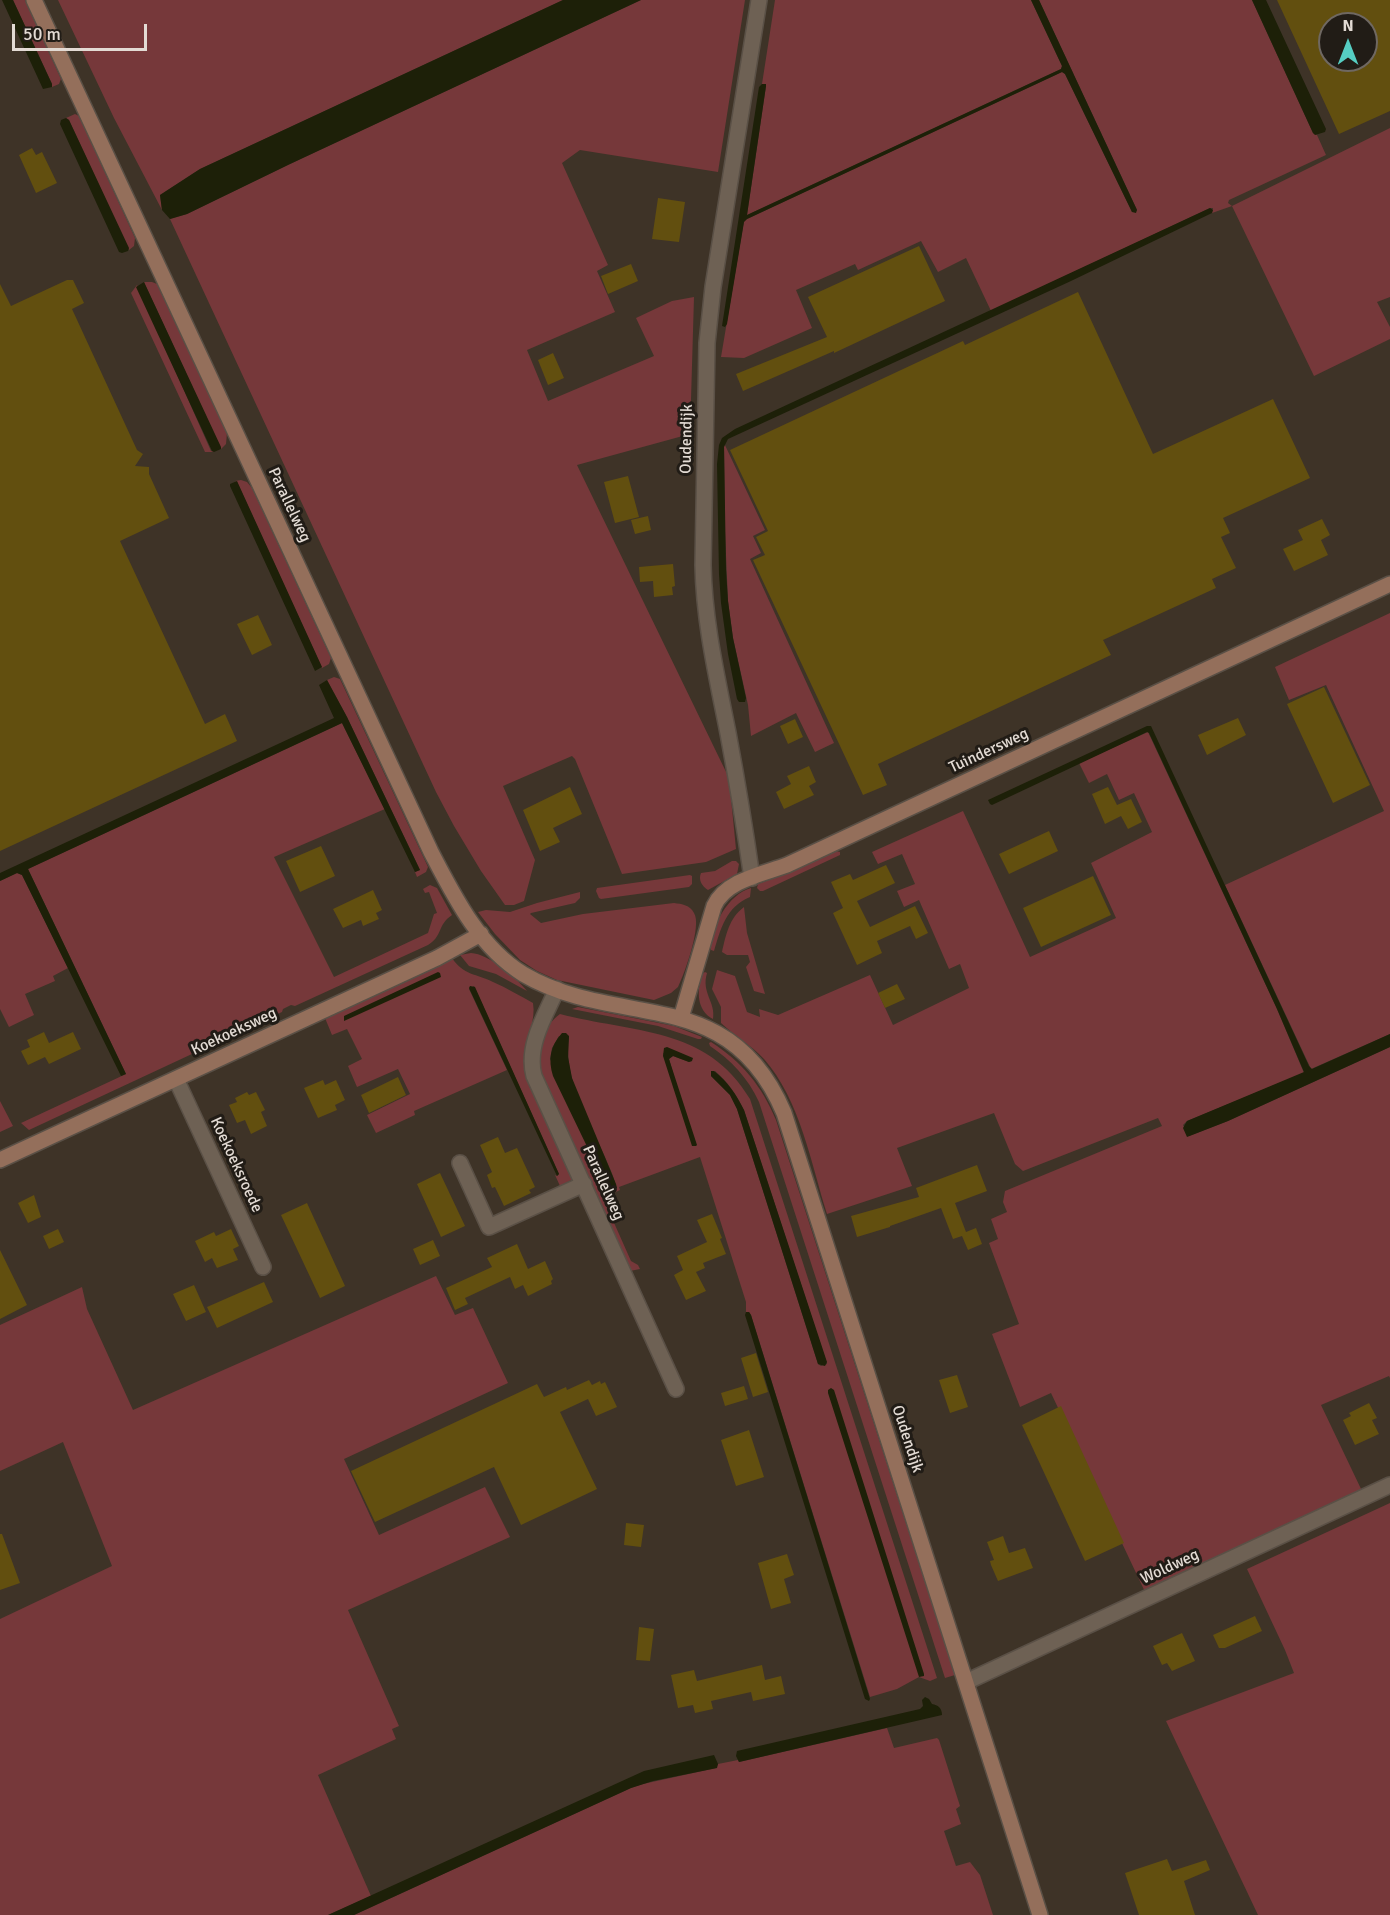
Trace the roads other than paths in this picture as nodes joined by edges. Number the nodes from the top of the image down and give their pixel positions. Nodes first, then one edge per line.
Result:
1 (34, 0) edge
2 (759, 0) edge
3 (1390, 584) edge
4 (752, 878) junction
5 (481, 934) junction
6 (557, 989) junction
7 (681, 1018) junction
8 (176, 1079) junction
9 (0, 1160) edge
10 (460, 1163) dead end
11 (584, 1184) junction
12 (263, 1267) dead end
13 (676, 1389) dead end
14 (1390, 1485) edge
15 (966, 1682) junction
16 (1040, 1915) edge

1 - 5 street, Parallelweg
2 - 4 street, Oudendijk
3 - 4 street, Tuindersweg
4 - 7 street, Tuindersweg
5 - 6 street, Parallelweg
5 - 8 street, Koekoeksweg
6 - 7 street, Parallelweg
6 - 11 street, Parallelweg
7 - 15 street, Oudendijk
8 - 9 street, Koekoeksweg
8 - 12 street, Koekoeksroede
10 - 11 street
11 - 13 street, Parallelweg
14 - 15 street, Woldweg
15 - 16 street, Oudendijk

